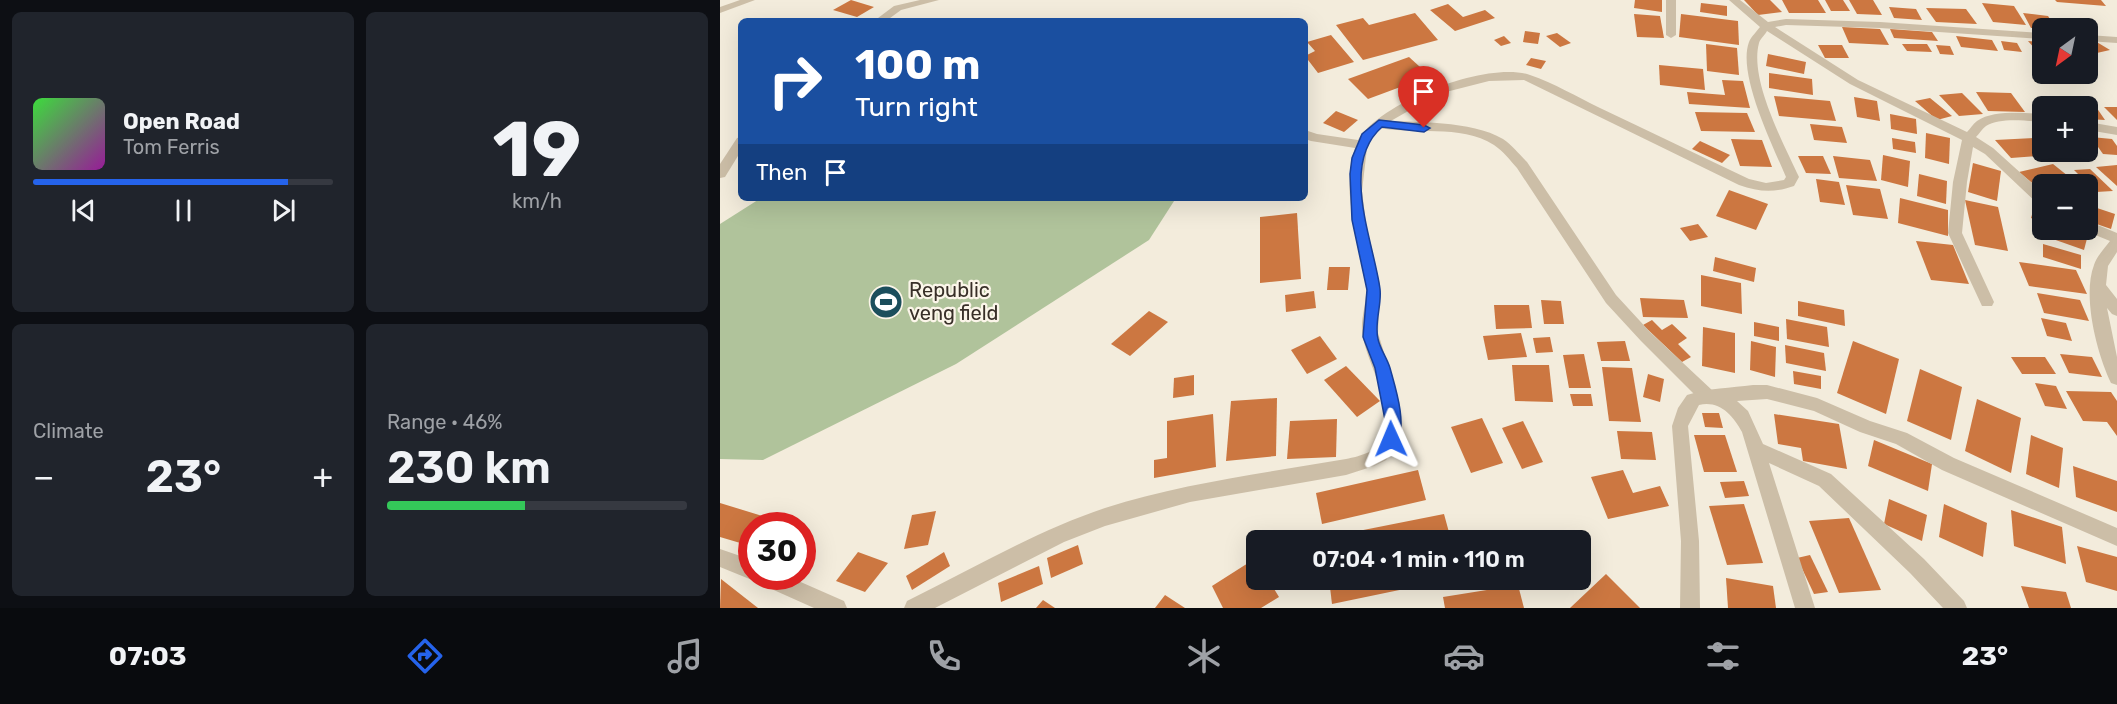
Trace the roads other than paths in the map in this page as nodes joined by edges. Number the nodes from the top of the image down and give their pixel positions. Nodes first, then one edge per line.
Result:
1 (750, 0) edge
2 (934, 0) edge
3 (1671, 0) edge
4 (1734, 0) edge
5 (720, 10) edge
6 (883, 18) edge
7 (1766, 26) junction
8 (1671, 35) dead end
9 (2032, 35) edge
10 (2098, 39) edge
11 (2117, 40) edge
12 (2032, 118) edge
13 (1379, 124) junction
14 (2098, 128) edge
15 (2117, 131) edge
16 (1308, 135) edge
17 (1969, 138) junction
18 (1363, 145) junction
19 (738, 146) edge
20 (720, 174) edge
21 (2032, 191) edge
22 (2098, 231) edge
23 (2117, 240) edge
24 (2100, 288) junction
25 (1987, 302) dead end
26 (2117, 310) edge
27 (2117, 378) edge
28 (1712, 396) junction
29 (1756, 449) junction
30 (2117, 537) edge
31 (720, 558) edge
32 (738, 565) edge
33 (796, 590) edge
34 (837, 608) edge
35 (914, 608) edge
36 (1690, 608) edge
37 (1805, 608) edge
38 (1957, 608) edge

1 - 5 street
2 - 6 street
3 - 8 street
4 - 7 street
7 - 9 street
7 - 13 street
7 - 17 street
10 - 11 street
12 - 17 street
13 - 18 street
13 - 28 street
14 - 15 street
16 - 18 street
17 - 21 street
17 - 25 street
18 - 35 street
19 - 20 street
22 - 23 street
23 - 24 street
24 - 26 street
24 - 27 street
28 - 29 street
28 - 30 street
28 - 36 street
29 - 37 street
29 - 38 street
31 - 32 street
33 - 34 street

